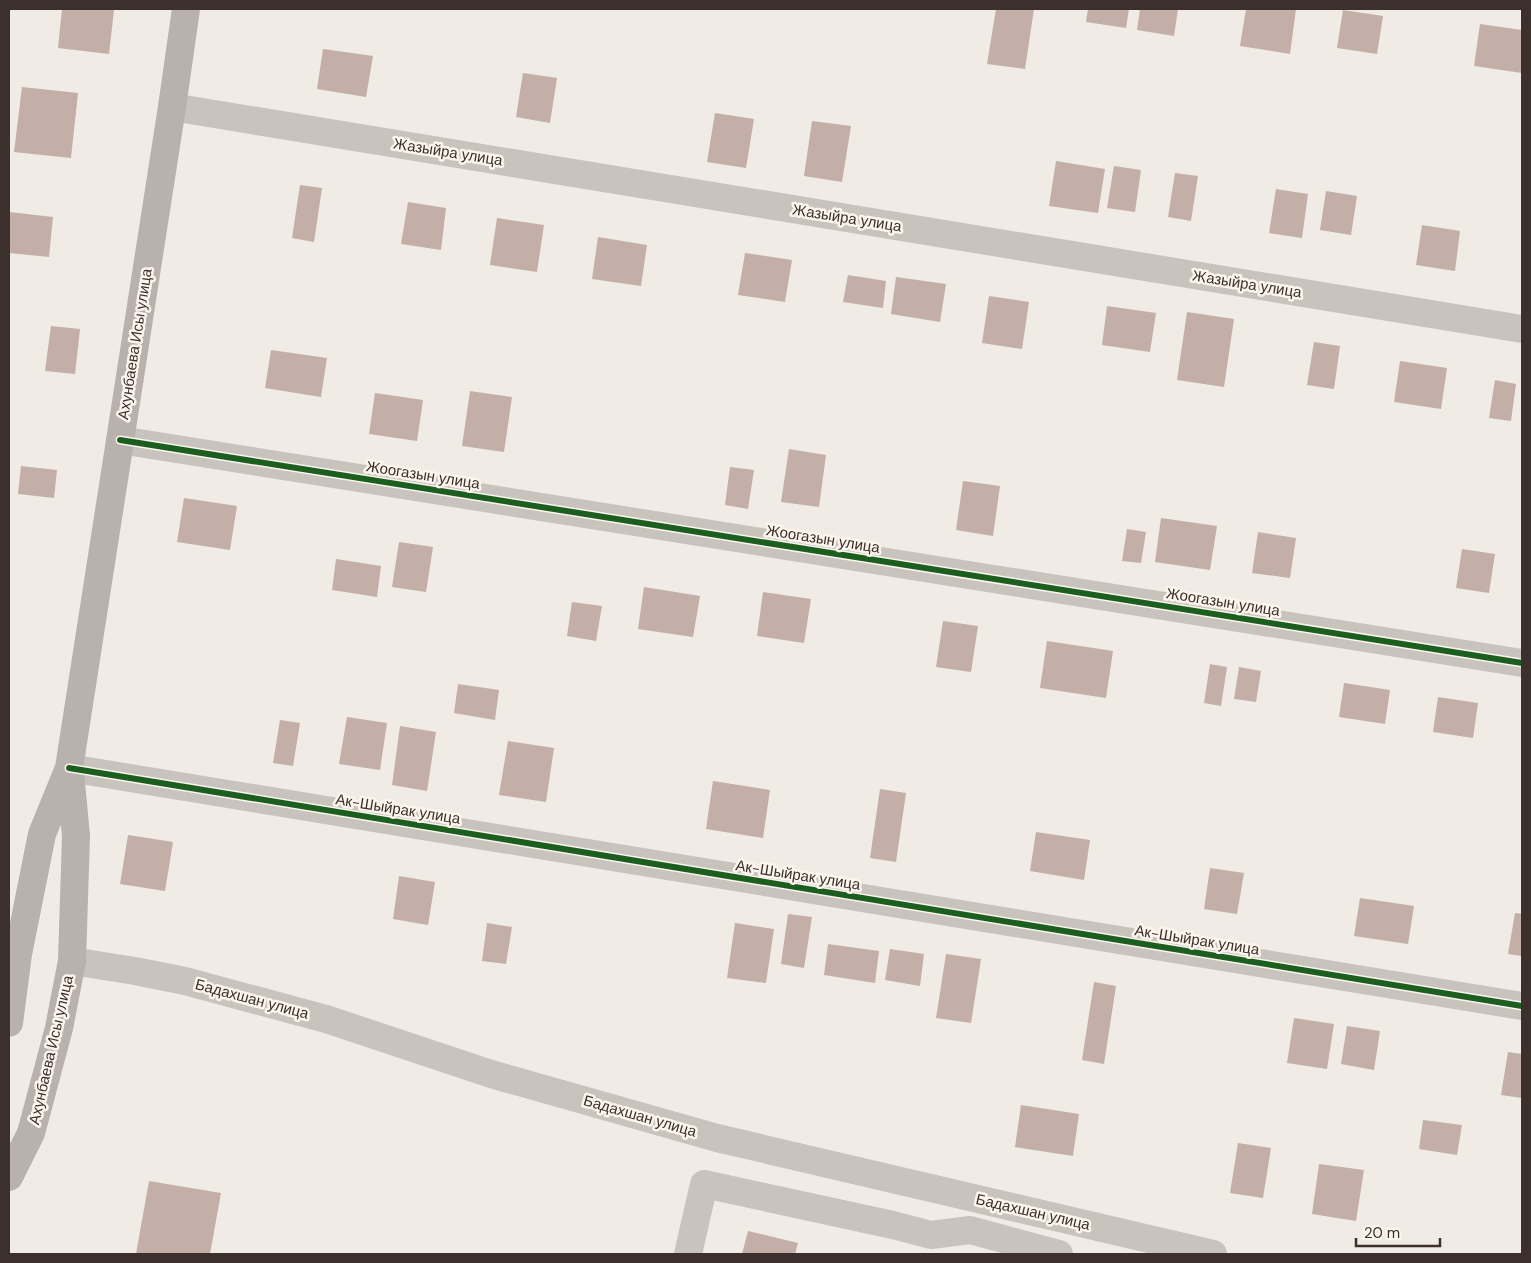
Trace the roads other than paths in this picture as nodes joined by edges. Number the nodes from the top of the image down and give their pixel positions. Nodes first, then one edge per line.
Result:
1 (186, 9) edge
2 (172, 107) junction
3 (1522, 329) edge
4 (120, 440) junction
5 (1522, 663) edge
6 (69, 768) junction
7 (72, 961) junction
8 (1522, 1006) edge
9 (9, 1023) edge
10 (9, 1177) edge
11 (929, 1245) edge
12 (688, 1254) edge
13 (1060, 1254) edge
14 (1212, 1254) edge

1 - 2 main road, Ахунбаева Исы улица
2 - 3 street, Жазыйра улица
2 - 4 main road, Ахунбаева Исы улица
4 - 5 street, Жоогазын улица
4 - 6 main road, Ахунбаева Исы улица
6 - 7 main road, Ахунбаева Исы улица
6 - 8 street, Ак-Шыйрак улица
6 - 9 main road, Ахунбаева Исы улица
7 - 10 main road, Ахунбаева Исы улица
7 - 14 street, Бадахшан улица
11 - 12 street
11 - 13 street

